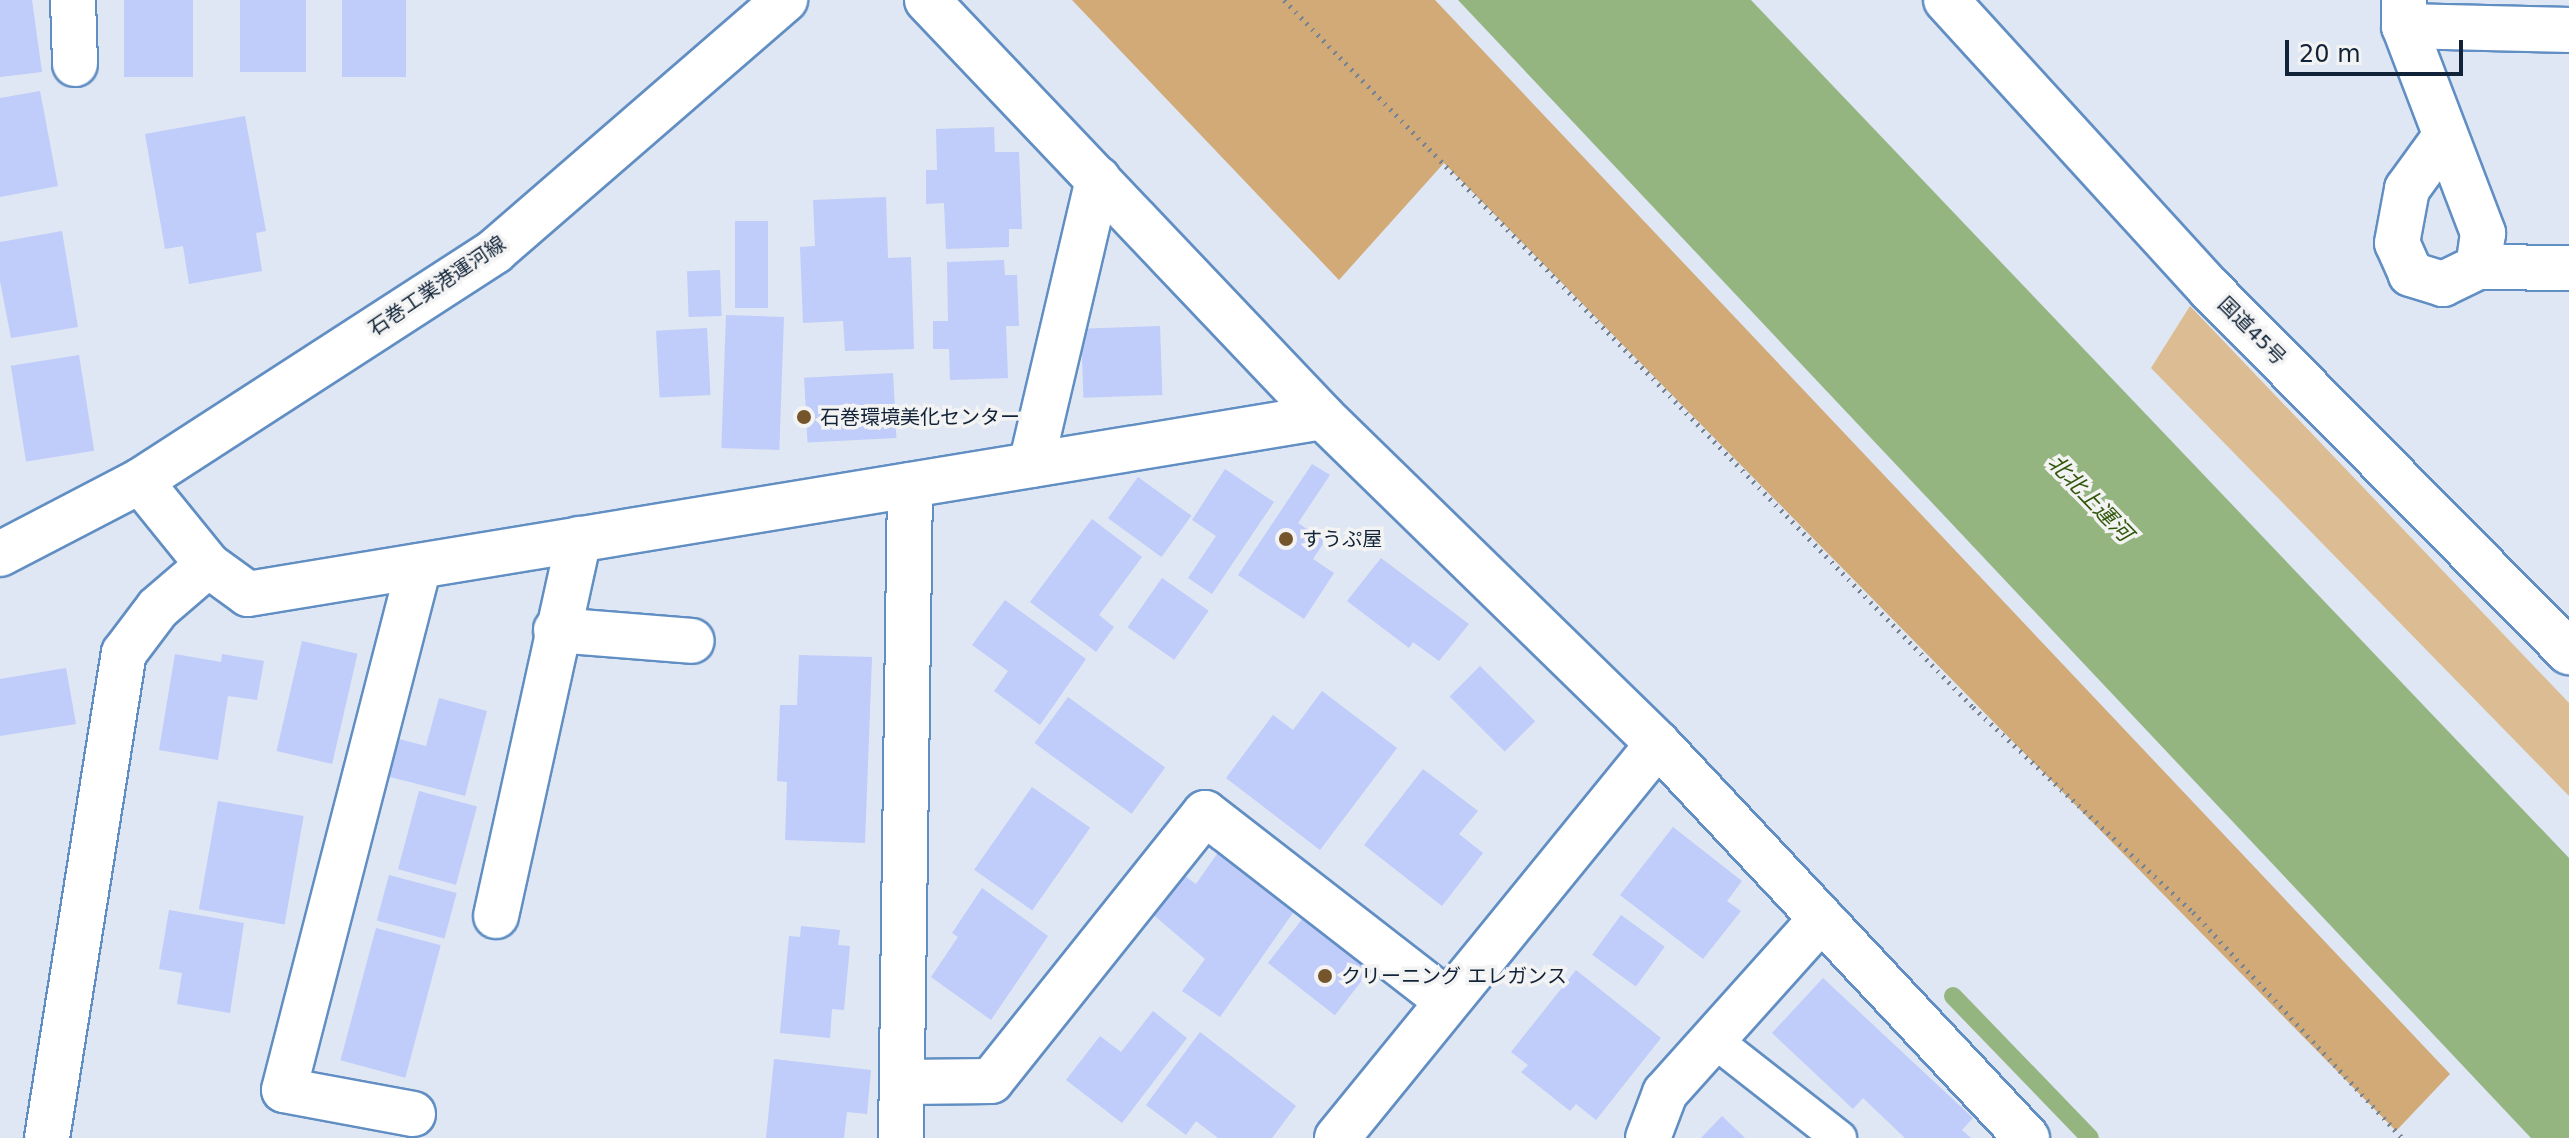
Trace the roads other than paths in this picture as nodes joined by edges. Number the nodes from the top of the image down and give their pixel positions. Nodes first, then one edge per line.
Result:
1 (73, 0) edge
2 (785, 0) edge
3 (927, 0) edge
4 (1946, 0) edge
5 (2404, 13) edge
6 (2569, 30) edge
7 (75, 64) dead end
8 (2444, 138) junction
9 (1098, 179) junction
10 (2478, 267) junction
11 (2569, 268) edge
12 (1323, 417) junction
13 (1031, 465) junction
14 (140, 481) junction
15 (910, 485) junction
16 (579, 539) junction
17 (1, 548) edge
18 (208, 565) junction
19 (419, 566) junction
20 (556, 630) junction
21 (692, 641) dead end
22 (2569, 652) edge
23 (1658, 744) junction
24 (496, 916) dead end
25 (1821, 919) junction
26 (1447, 1001) junction
27 (1714, 1040) junction
28 (905, 1082) junction
29 (413, 1114) dead end
30 (47, 1138) edge
31 (901, 1138) edge
32 (1337, 1138) edge
33 (1648, 1138) edge
34 (1839, 1138) edge
35 (2027, 1138) edge

1 - 7 main road
2 - 14 main road, 石巻工業港運河線
3 - 9 main road
4 - 22 main road, 国道45号
5 - 6 main road
5 - 8 main road
8 - 10 main road
8 - 10 main road
9 - 12 main road
9 - 13 main road
10 - 11 main road
12 - 13 main road
12 - 23 main road
13 - 15 main road
14 - 17 main road, 石巻工業港運河線
14 - 18 main road
15 - 16 main road
15 - 28 main road
16 - 19 main road
16 - 20 main road
18 - 19 main road
18 - 30 main road
19 - 29 main road
20 - 21 main road
20 - 24 main road
23 - 25 main road
23 - 26 main road
25 - 27 main road
25 - 35 main road
26 - 28 main road
26 - 32 main road
27 - 33 main road
27 - 34 lane
28 - 31 main road

